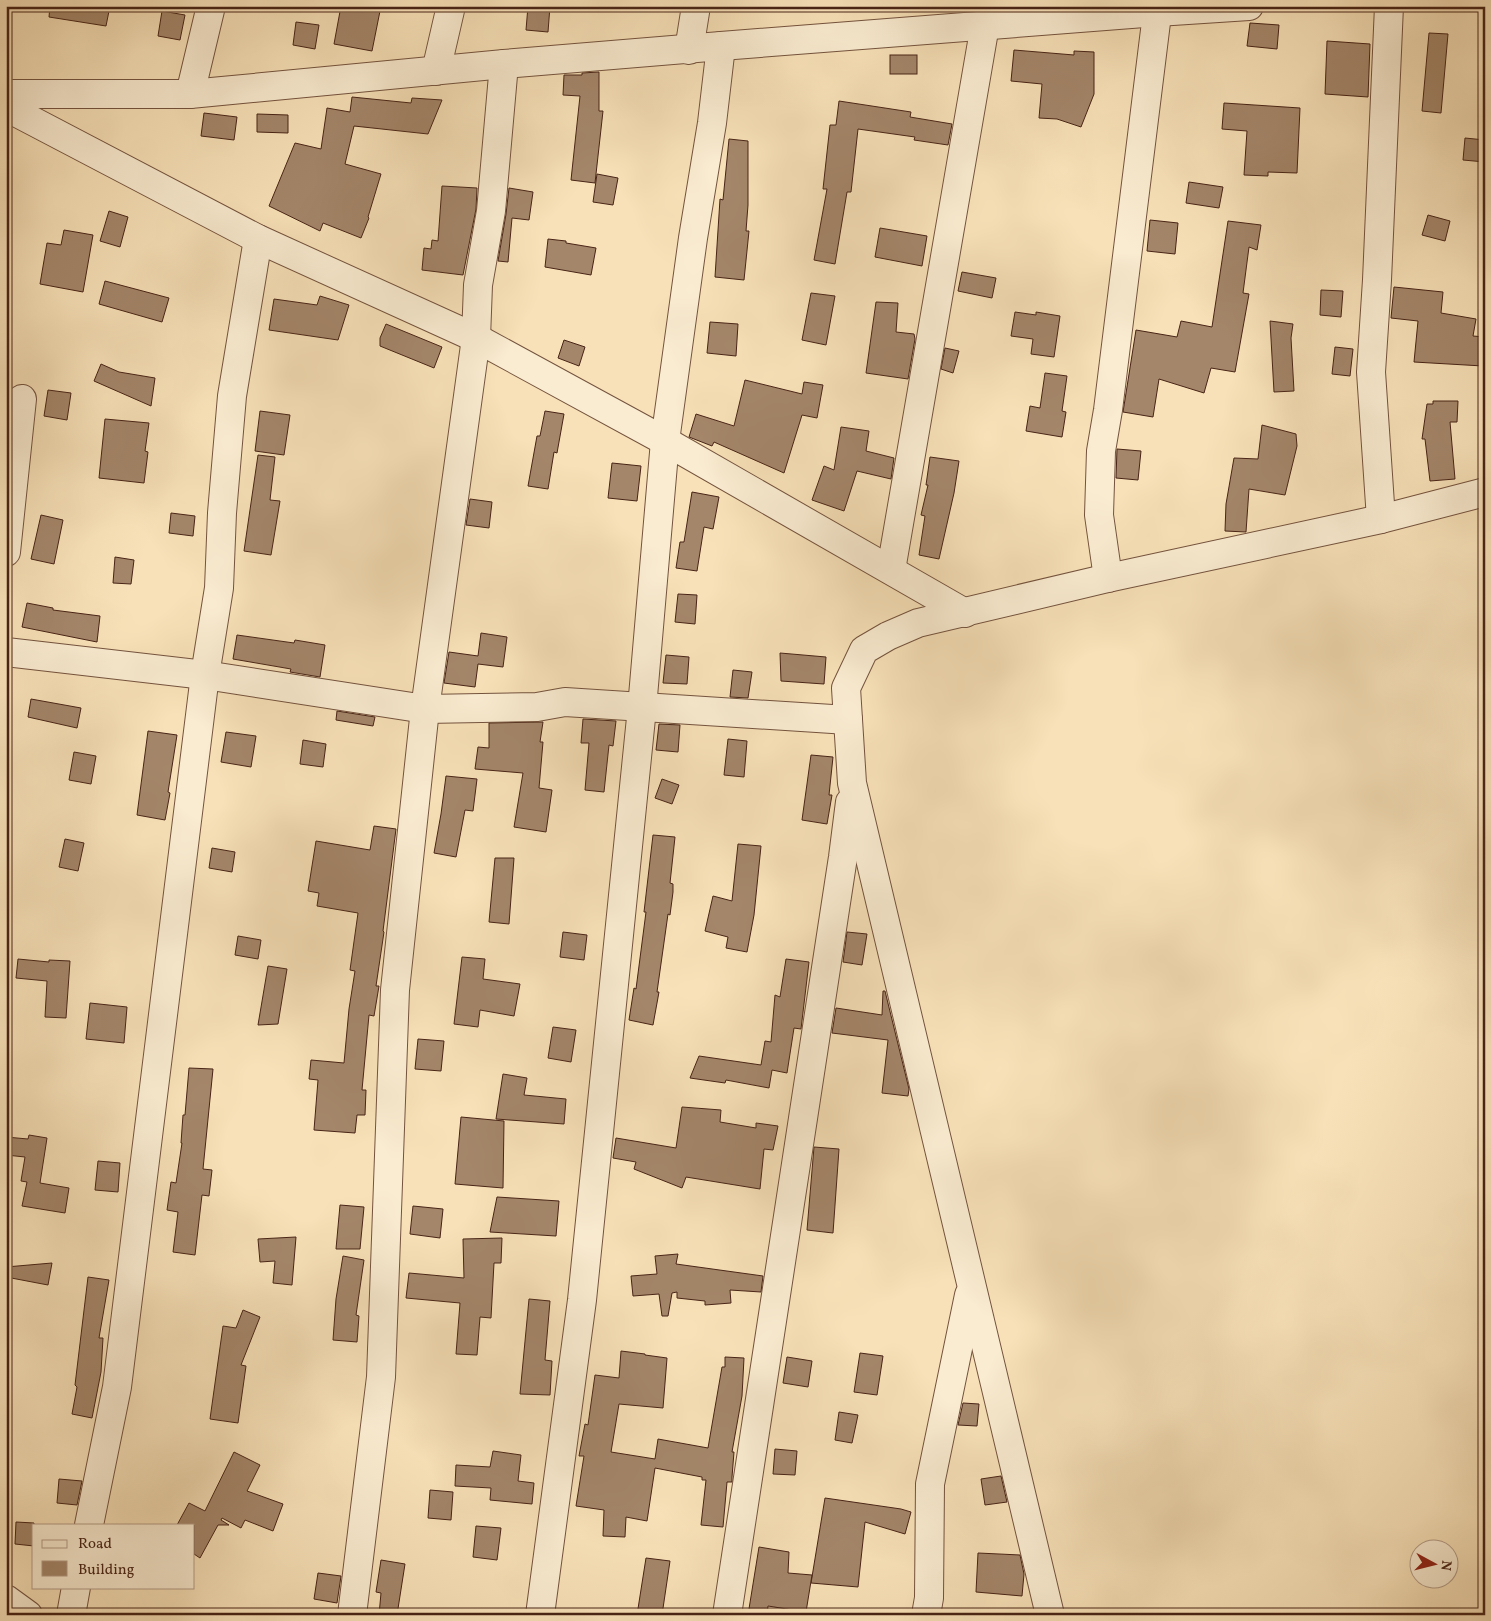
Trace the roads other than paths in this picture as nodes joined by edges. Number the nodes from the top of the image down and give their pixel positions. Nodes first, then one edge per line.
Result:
1 (211, 6) edge
2 (451, 6) edge
3 (696, 6) edge
4 (1249, 6) edge
5 (1389, 6) edge
6 (1157, 9) edge
7 (985, 25) junction
8 (721, 46) junction
9 (689, 50) junction
10 (504, 64) junction
11 (436, 71) junction
12 (6, 94) edge
13 (190, 94) junction
14 (6, 107) edge
15 (258, 239) junction
16 (476, 338) junction
17 (22, 399) dead end
18 (665, 441) junction
19 (1485, 492) edge
20 (1381, 519) junction
21 (6, 552) edge
22 (891, 570) junction
23 (1108, 578) junction
24 (965, 613) junction
25 (6, 652) edge
26 (205, 674) junction
27 (642, 708) junction
28 (425, 709) junction
29 (848, 720) junction
30 (852, 783) junction
31 (971, 1286) junction
32 (89, 1524) edge
33 (76, 1588) edge
34 (6, 1599) edge
35 (28, 1615) edge
36 (71, 1615) edge
37 (352, 1615) edge
38 (540, 1615) edge
39 (727, 1615) edge
40 (926, 1615) edge
41 (1050, 1615) edge

1 - 13 street
2 - 11 street
3 - 9 street
4 - 6 street
5 - 20 street
6 - 7 street
6 - 23 street
7 - 8 street
7 - 22 street
8 - 9 street
8 - 18 street
9 - 10 street
10 - 11 street
10 - 16 street
11 - 13 street
12 - 13 street
14 - 15 street
15 - 16 street
15 - 26 street
16 - 18 street
16 - 28 street
17 - 21 street
18 - 22 street
18 - 27 street
19 - 20 street
20 - 23 street
22 - 24 street
23 - 24 street
24 - 29 street
25 - 26 street
26 - 28 street
26 - 32 street
27 - 28 street
27 - 29 street
27 - 38 street
28 - 37 street
29 - 30 street
30 - 31 street
30 - 39 street
31 - 40 street
31 - 41 street
33 - 36 street
34 - 35 street

